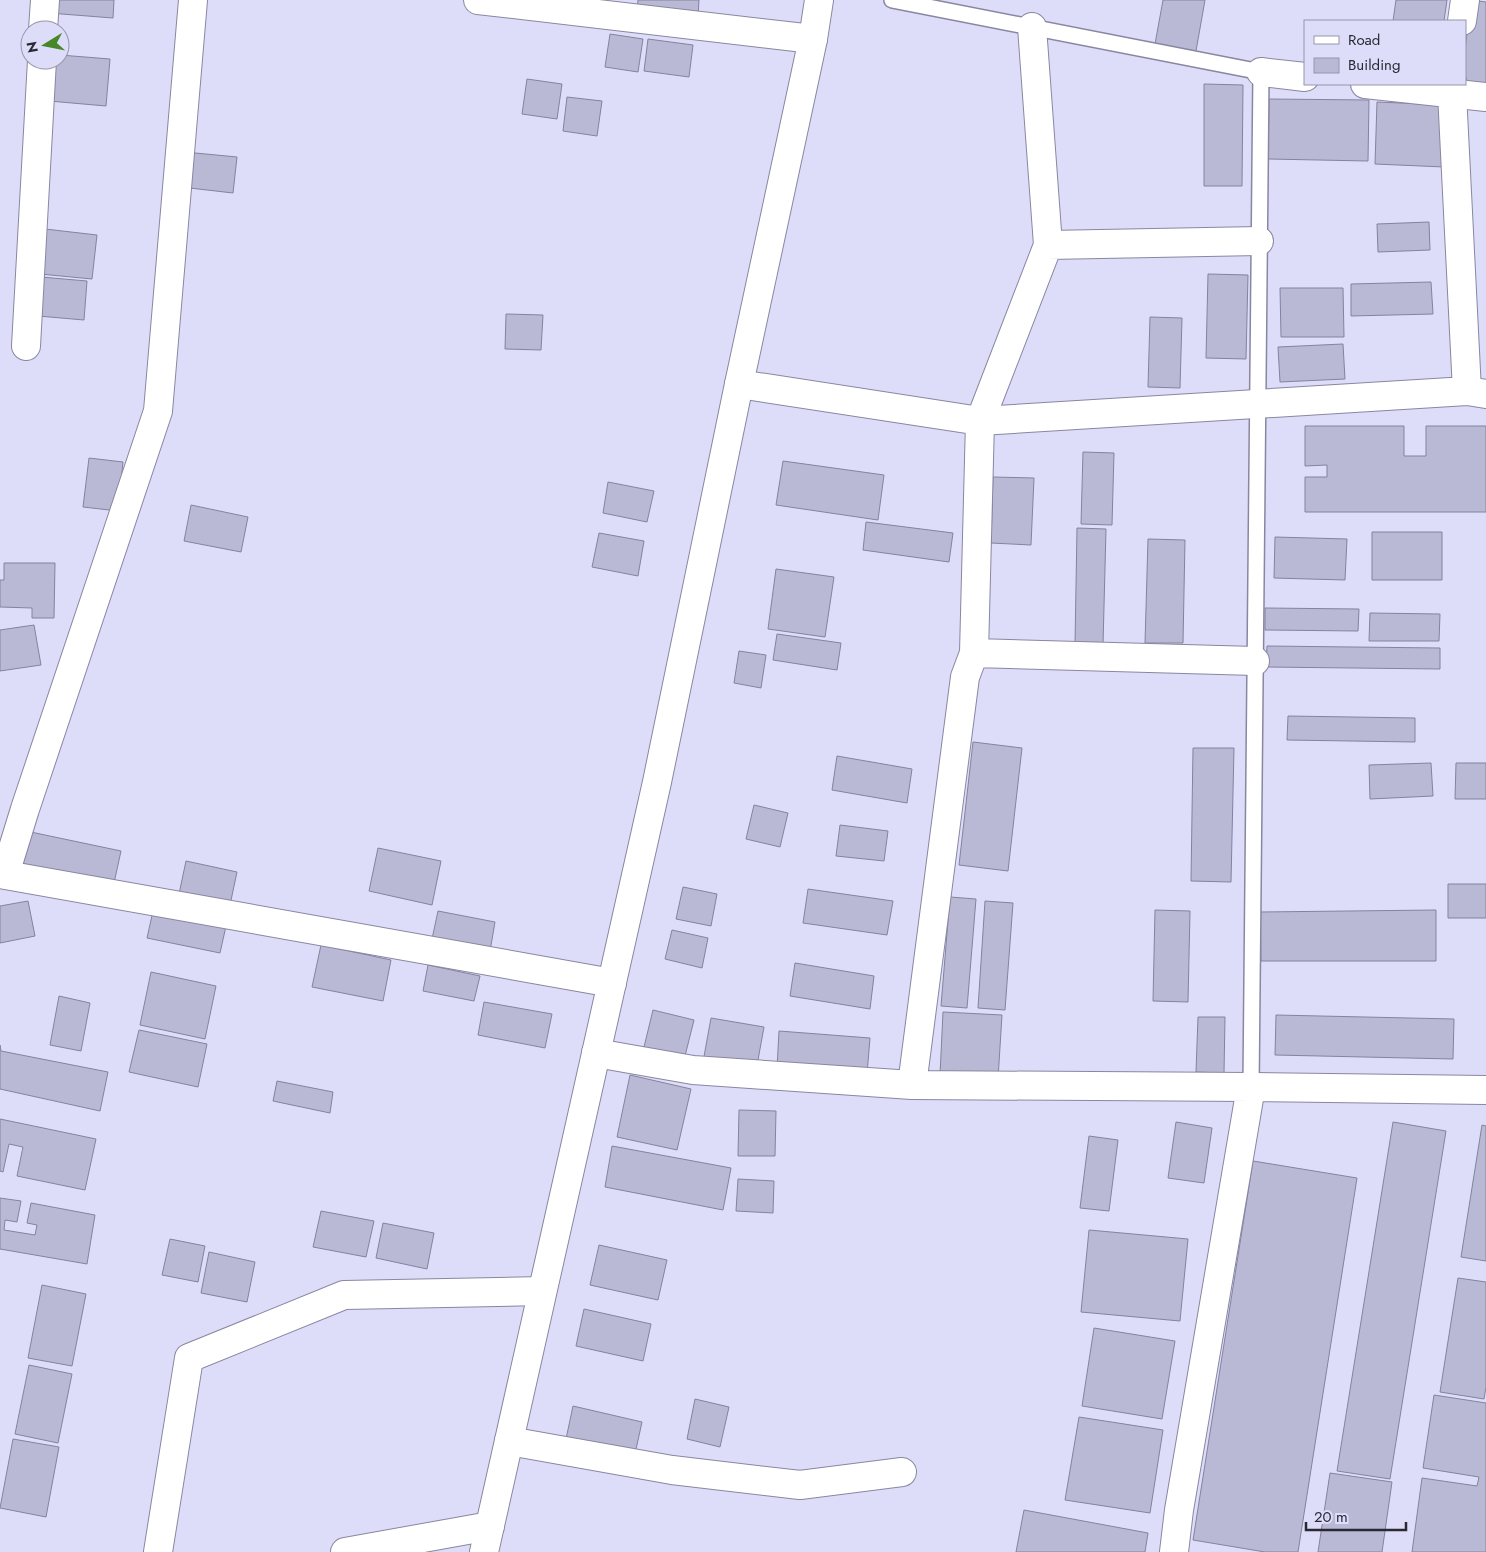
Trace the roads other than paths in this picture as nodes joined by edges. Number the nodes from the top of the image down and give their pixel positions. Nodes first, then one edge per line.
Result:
1 (45, 0) edge
2 (193, 0) edge
3 (478, 0) edge
4 (819, 0) edge
5 (892, 0) edge
6 (1465, 0) edge
7 (44, 20) edge
8 (1462, 20) edge
9 (1032, 28) junction
10 (813, 39) junction
11 (41, 70) edge
12 (1261, 72) junction
13 (1304, 77) edge
14 (1383, 85) edge
15 (1453, 89) edge
16 (1486, 97) edge
17 (1259, 241) junction
18 (1048, 245) junction
19 (26, 346) dead end
20 (739, 384) junction
21 (1476, 393) edge
22 (1257, 405) junction
23 (980, 422) junction
24 (974, 653) junction
25 (1255, 661) junction
26 (2, 874) edge
27 (612, 983) junction
28 (596, 1053) junction
29 (912, 1085) junction
30 (1250, 1087) junction
31 (1486, 1090) edge
32 (542, 1291) junction
33 (509, 1441) junction
34 (902, 1472) dead end
35 (490, 1526) junction
36 (158, 1552) edge
37 (345, 1552) edge
38 (484, 1552) edge
39 (1174, 1552) edge

1 - 7 street
2 - 26 street
3 - 10 street
4 - 10 street
5 - 9 lane
6 - 8 street
9 - 12 lane
9 - 18 street
10 - 20 street
11 - 19 street
12 - 13 street
12 - 17 lane
14 - 15 street
15 - 16 street
15 - 21 street
17 - 18 street
17 - 22 lane
18 - 23 street
20 - 23 street
20 - 27 street
21 - 22 street
22 - 23 street
22 - 25 lane
23 - 24 street
24 - 25 street
24 - 29 street
25 - 30 lane
26 - 27 street
27 - 28 street
28 - 29 street
28 - 32 street
29 - 30 street
30 - 31 street
30 - 39 street
32 - 33 street
32 - 36 street
33 - 34 street
33 - 35 street
35 - 37 street
35 - 38 street

